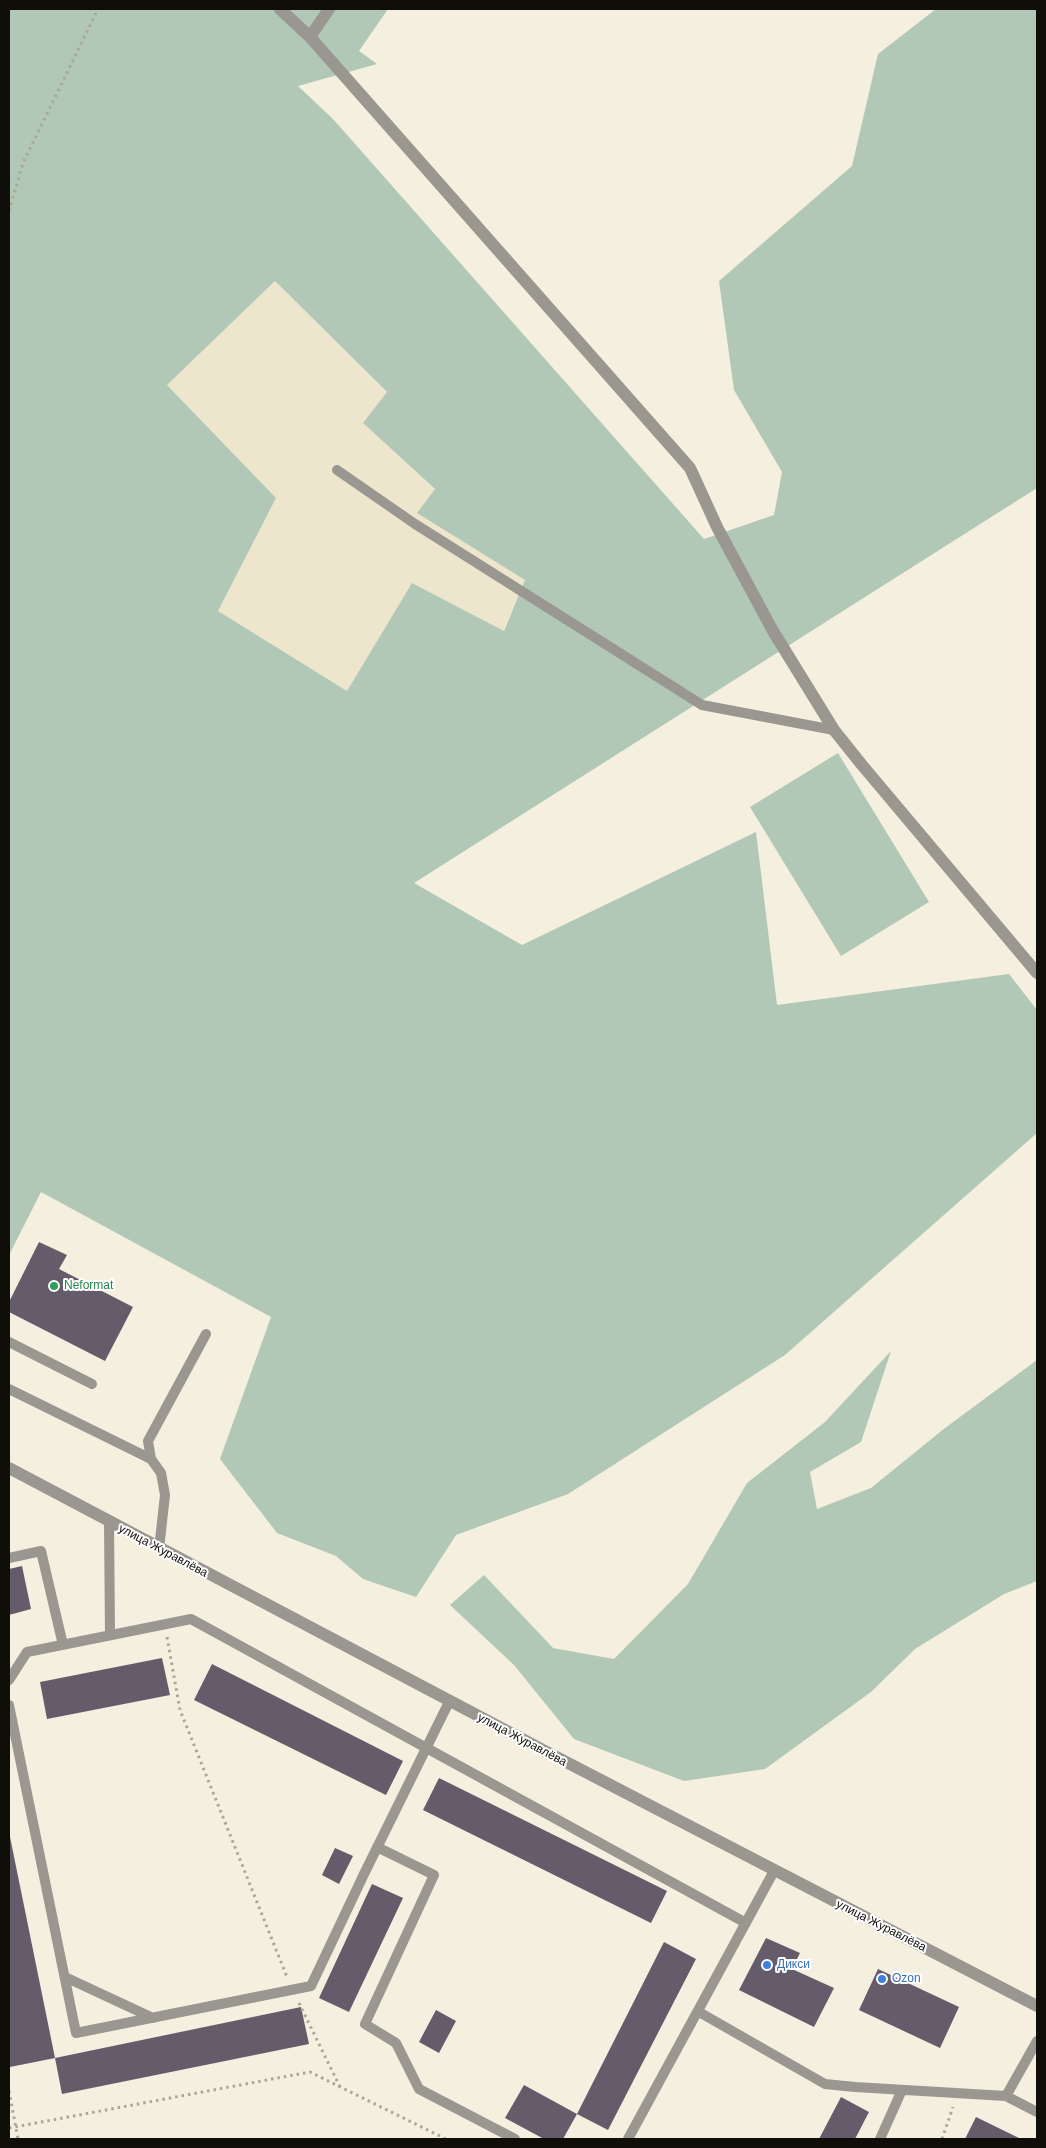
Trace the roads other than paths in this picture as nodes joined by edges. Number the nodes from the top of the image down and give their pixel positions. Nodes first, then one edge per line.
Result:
1 (280, 9) edge
2 (329, 9) edge
3 (310, 37) junction
4 (337, 470) dead end
5 (834, 730) junction
6 (1037, 973) edge
7 (206, 1334) dead end
8 (9, 1342) edge
9 (92, 1384) dead end
10 (9, 1389) edge
11 (151, 1459) junction
12 (9, 1468) edge
13 (108, 1522) junction
14 (159, 1549) junction
15 (9, 1558) edge
16 (110, 1635) junction
17 (63, 1645) junction
18 (9, 1680) edge
19 (450, 1702) junction
20 (9, 1706) edge
21 (426, 1748) junction
22 (377, 1847) junction
23 (774, 1871) junction
24 (746, 1923) junction
25 (65, 1977) junction
26 (1037, 2006) edge
27 (699, 2012) junction
28 (153, 2018) junction
29 (1037, 2041) edge
30 (902, 2090) junction
31 (1006, 2096) junction
32 (1037, 2112) edge
33 (515, 2139) edge
34 (628, 2139) edge
35 (880, 2139) edge

1 - 3 street
2 - 3 street
3 - 5 street
4 - 5 lane
5 - 6 street
7 - 11 lane
8 - 9 lane
10 - 11 lane
11 - 14 lane
12 - 13 street, улица Журавлёва
13 - 14 street, улица Журавлёва
13 - 16 lane
14 - 19 street, улица Журавлёва
15 - 17 lane
16 - 17 lane
16 - 21 lane
17 - 18 lane
19 - 21 lane
19 - 23 street, улица Журавлёва
20 - 25 lane
21 - 22 lane
21 - 24 lane
22 - 28 lane
22 - 33 lane
23 - 24 lane
23 - 26 street, улица Журавлёва
24 - 27 lane
25 - 28 lane
25 - 28 lane
27 - 30 lane
27 - 34 lane
29 - 31 lane
30 - 31 lane
30 - 35 lane
31 - 32 lane

